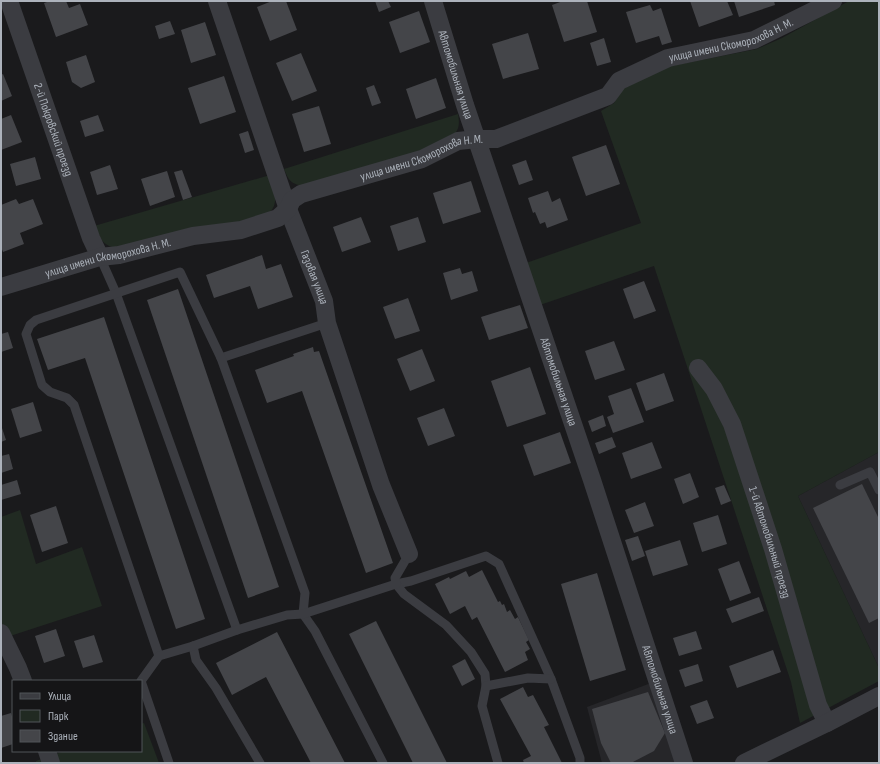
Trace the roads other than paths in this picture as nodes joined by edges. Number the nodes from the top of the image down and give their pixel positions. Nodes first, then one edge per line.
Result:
1 (8, 1) edge
2 (217, 1) edge
3 (433, 1) edge
4 (833, 1) edge
5 (477, 139) junction
6 (288, 209) junction
7 (100, 257) junction
8 (1, 287) edge
9 (116, 293) junction
10 (326, 323) junction
11 (221, 358) junction
12 (698, 368) dead end
13 (840, 486) dead end
14 (879, 490) edge
15 (409, 554) joint
16 (396, 584) junction
17 (303, 614) junction
18 (237, 630) junction
19 (1, 633) edge
20 (193, 646) junction
21 (159, 656) junction
22 (551, 679) junction
23 (23, 680) edge
24 (142, 680) edge
25 (142, 684) edge
26 (486, 686) junction
27 (879, 696) edge
28 (827, 723) junction
29 (47, 752) edge
30 (51, 763) edge
31 (169, 763) edge
32 (260, 763) edge
33 (383, 763) edge
34 (498, 763) edge
35 (580, 763) edge
36 (684, 763) edge
37 (744, 763) edge

1 - 7 street, 2-й Покровский проезд
2 - 6 street, Газовая улица
3 - 5 street, Автомобильная улица
4 - 5 street, улица имени Скоморохова Н. М.
5 - 6 street, улица имени Скоморохова Н. М.
5 - 36 street, Автомобильная улица
6 - 7 street, улица имени Скоморохова Н. М.
6 - 10 street, Газовая улица
7 - 8 street, улица имени Скоморохова Н. М.
7 - 9 lane
9 - 11 lane
9 - 18 lane
9 - 21 lane
10 - 11 lane
10 - 15 street, Газовая улица
11 - 17 lane
12 - 28 street, 1-й Автомобильный проезд
13 - 14 lane
15 - 16 lane
16 - 17 lane
16 - 22 lane
16 - 26 lane
17 - 18 lane
17 - 33 lane
18 - 20 lane
19 - 23 street
20 - 21 lane
20 - 32 lane
21 - 24 lane
22 - 26 lane
22 - 35 lane
25 - 31 lane
26 - 34 lane
27 - 28 street
28 - 37 street
29 - 30 street

